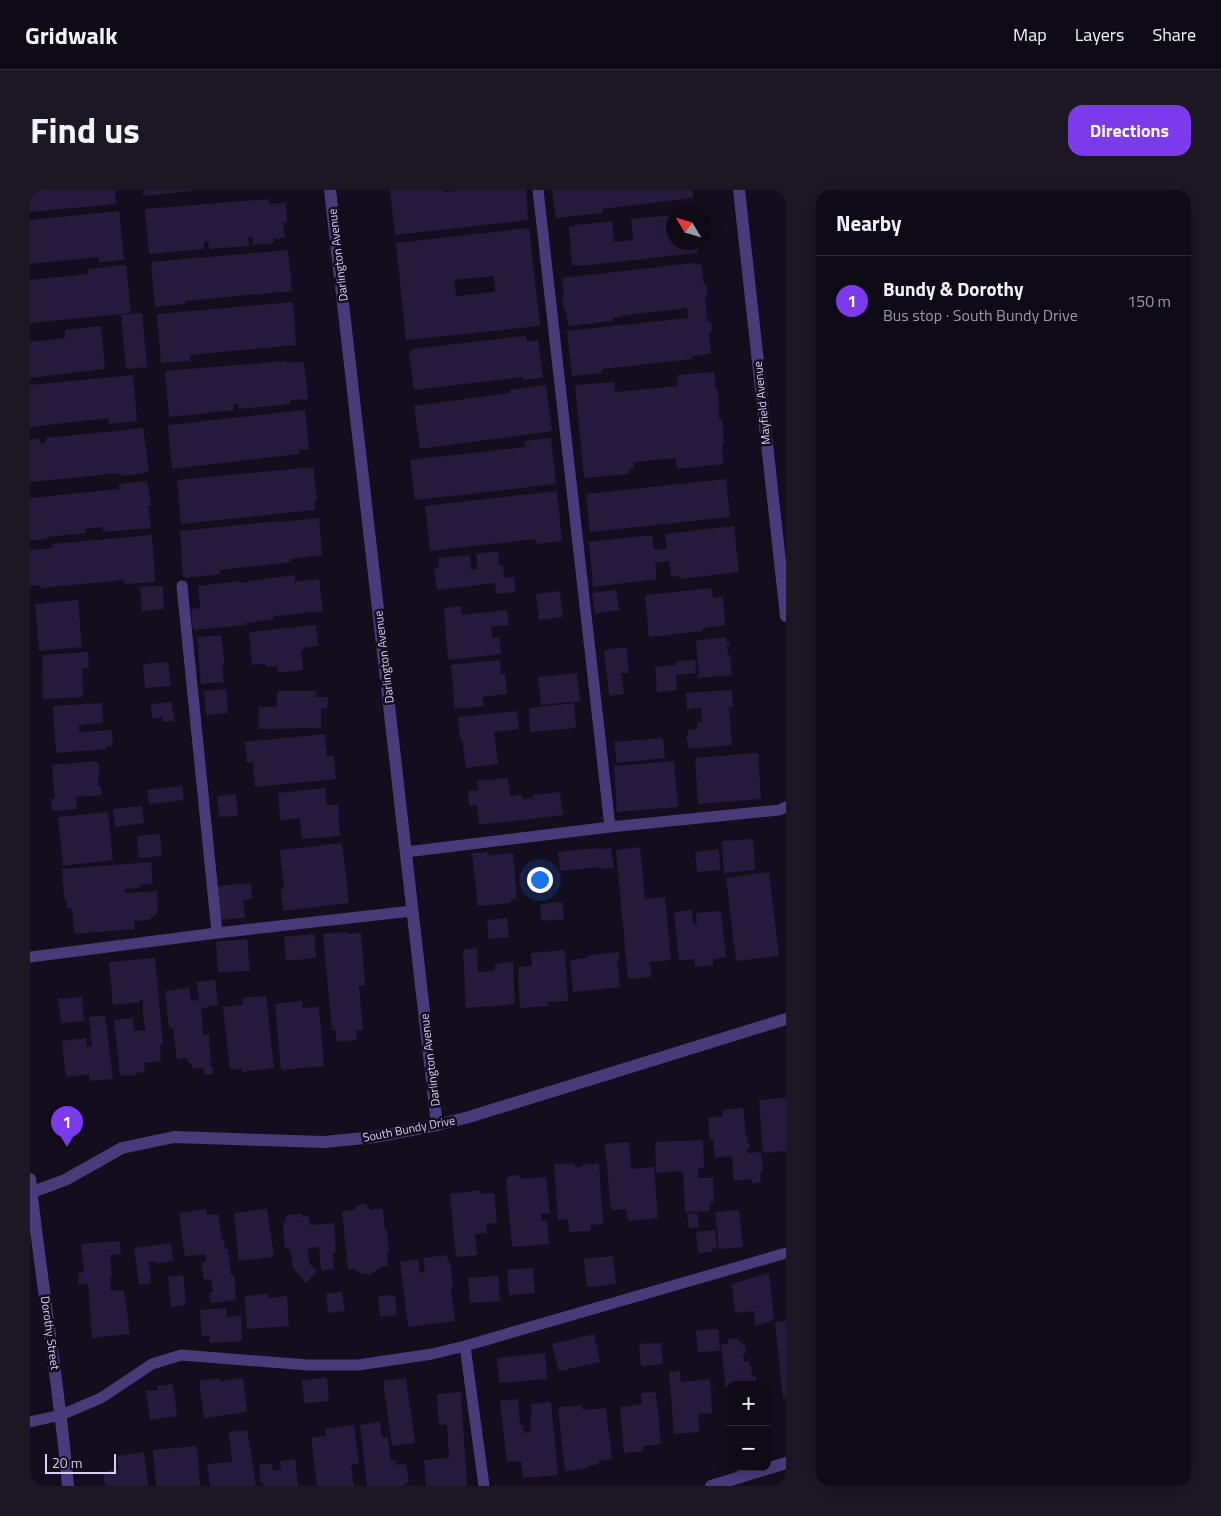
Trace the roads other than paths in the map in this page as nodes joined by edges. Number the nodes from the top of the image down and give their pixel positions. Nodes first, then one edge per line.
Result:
1 (330, 190) edge
2 (538, 190) edge
3 (739, 190) edge
4 (182, 586) dead end
5 (786, 616) edge
6 (786, 808) edge
7 (610, 828) junction
8 (406, 852) junction
9 (412, 911) junction
10 (217, 934) junction
11 (30, 957) edge
12 (786, 1020) edge
13 (437, 1125) junction
14 (30, 1179) edge
15 (31, 1193) edge
16 (786, 1253) edge
17 (465, 1346) junction
18 (62, 1415) junction
19 (30, 1422) edge
20 (786, 1463) edge
21 (68, 1486) edge
22 (484, 1486) edge
23 (711, 1486) edge

1 - 8 street, Darlington Avenue
2 - 7 lane
3 - 5 street, Mayfield Avenue
4 - 10 lane
6 - 7 lane
7 - 8 lane
8 - 9 street, Darlington Avenue
9 - 10 lane
9 - 13 street, Darlington Avenue
10 - 11 lane
12 - 13 street, South Bundy Drive
13 - 15 street, South Bundy Drive
14 - 15 street, Dorothy Street
15 - 18 street, Dorothy Street
16 - 17 lane
17 - 18 lane
17 - 22 lane
18 - 19 lane
18 - 21 street, Dorothy Street
20 - 23 street

